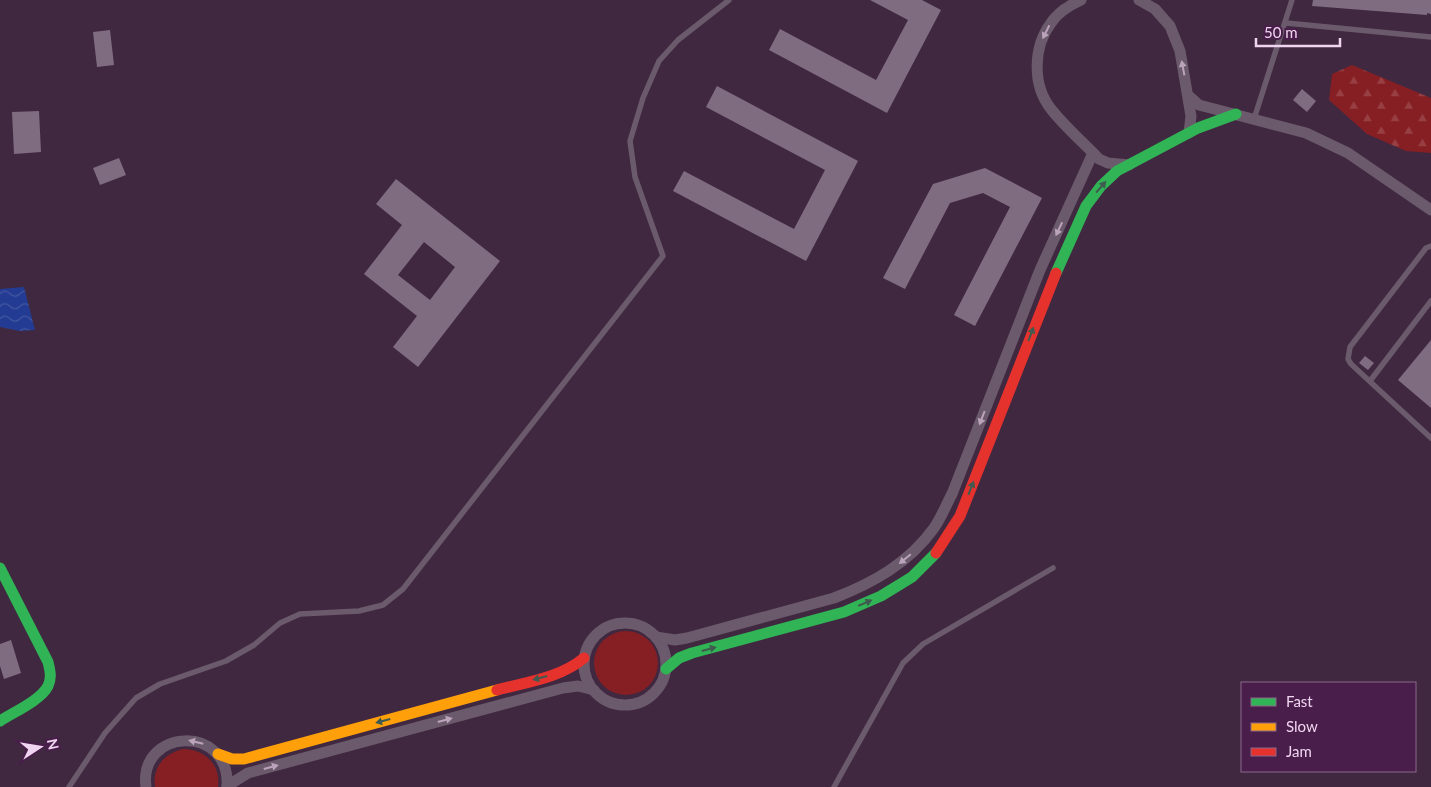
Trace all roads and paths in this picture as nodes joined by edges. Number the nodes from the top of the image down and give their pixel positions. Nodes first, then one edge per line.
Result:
1 (729, 0) edge
2 (1081, 0) edge
3 (1139, 0) edge
4 (1292, 0) edge
5 (1286, 23) junction
6 (1431, 37) edge
7 (1189, 96) junction
8 (1236, 114) junction
9 (1254, 119) junction
10 (1189, 133) junction
11 (1093, 153) junction
12 (1129, 165) junction
13 (1431, 210) edge
14 (1431, 246) edge
15 (1431, 301) edge
16 (1370, 381) junction
17 (1431, 438) edge
18 (0, 568) edge
19 (1053, 568) dead end
20 (656, 637) junction
21 (584, 658) junction
22 (666, 669) junction
23 (594, 690) junction
24 (0, 721) edge
25 (218, 754) junction
26 (69, 787) edge
27 (146, 787) edge
28 (227, 787) edge
29 (834, 787) edge

1 - 26 lane
2 -> 11 street
7 -> 3 street
4 - 5 lane
5 - 6 lane
5 - 9 lane
7 - 8 street
7 - 10 street
8 - 9 street
8 - 10 street
9 - 13 street
10 - 12 street
11 - 12 street
11 -> 20 street
22 -> 12 street
14 - 16 lane
15 - 16 lane
16 - 17 lane
18 - 24 street
19 - 29 lane
20 - 21 street
20 - 22 street
21 - 23 street
21 -> 25 street
22 - 23 street
28 -> 23 street
25 -> 27 street
25 - 28 street

